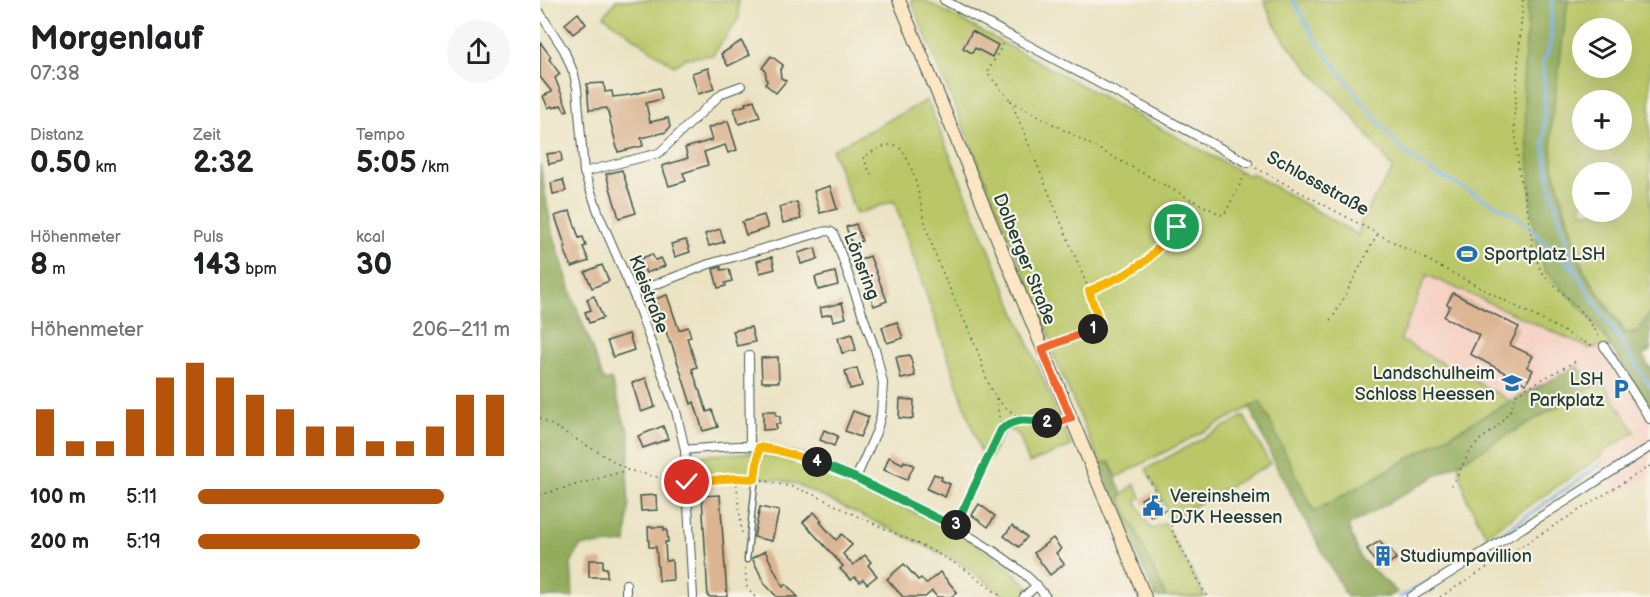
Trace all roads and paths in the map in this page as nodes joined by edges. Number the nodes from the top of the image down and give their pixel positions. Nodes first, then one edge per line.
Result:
1 (899, 0) edge
2 (944, 0) edge
3 (1523, 0) edge
4 (540, 13) edge
5 (1003, 44) dead end
6 (741, 86) dead end
7 (1011, 101) junction
8 (1250, 164) junction
9 (584, 172) junction
10 (871, 175) dead end
11 (1192, 200) junction
12 (1378, 234) junction
13 (1089, 291) junction
14 (633, 293) junction
15 (1330, 320) dead end
16 (1604, 346) junction
17 (1042, 349) junction
18 (748, 356) dead end
19 (1575, 361) dead end
20 (996, 398) junction
21 (540, 418) edge
22 (1071, 418) junction
23 (1650, 419) edge
24 (1022, 420) junction
25 (1001, 430) junction
26 (754, 447) junction
27 (1650, 447) edge
28 (685, 450) junction
29 (1650, 466) edge
30 (628, 470) junction
31 (1148, 477) dead end
32 (856, 478) junction
33 (755, 479) junction
34 (687, 482) junction
35 (1452, 486) dead end
36 (540, 495) edge
37 (955, 527) junction
38 (747, 560) dead end
39 (626, 584) dead end
40 (1037, 585) junction
41 (626, 597) edge
42 (693, 597) edge
43 (1002, 597) edge
44 (1024, 597) edge
45 (1046, 597) edge
46 (1146, 597) edge
47 (1207, 597) edge
48 (1411, 597) edge
49 (1440, 597) edge

1 - 17 main road, Dolberger Straße
2 - 8 street, Schlossstraße
3 - 16 path
4 - 9 street, Kleistraße
5 - 7 path
6 - 9 street
7 - 11 path
7 - 13 path
8 - 11 path
8 - 12 path, Schlossstraße
9 - 14 street, Kleistraße
10 - 20 path
11 - 13 path
12 - 15 path
12 - 16 path, Schlossstraße
13 - 17 path
14 - 28 street, Kleistraße
14 - 32 street, Lönsring
16 - 23 street
17 - 22 main road, Dolberger Straße
18 - 26 street
19 - 35 path
20 - 24 path
20 - 25 path
21 - 30 path
22 - 24 path
22 - 46 main road, Dolberger Straße
24 - 25 path
25 - 37 path
26 - 28 street
26 - 32 street
26 - 33 lane
27 - 48 street
28 - 34 street, Kleistraße
29 - 49 path
30 - 34 path
30 - 36 path
31 - 47 path
32 - 37 street
33 - 34 path
33 - 38 lane
33 - 43 path
34 - 42 street, Kleistraße
37 - 40 street
39 - 41 street
40 - 44 street
40 - 45 street

